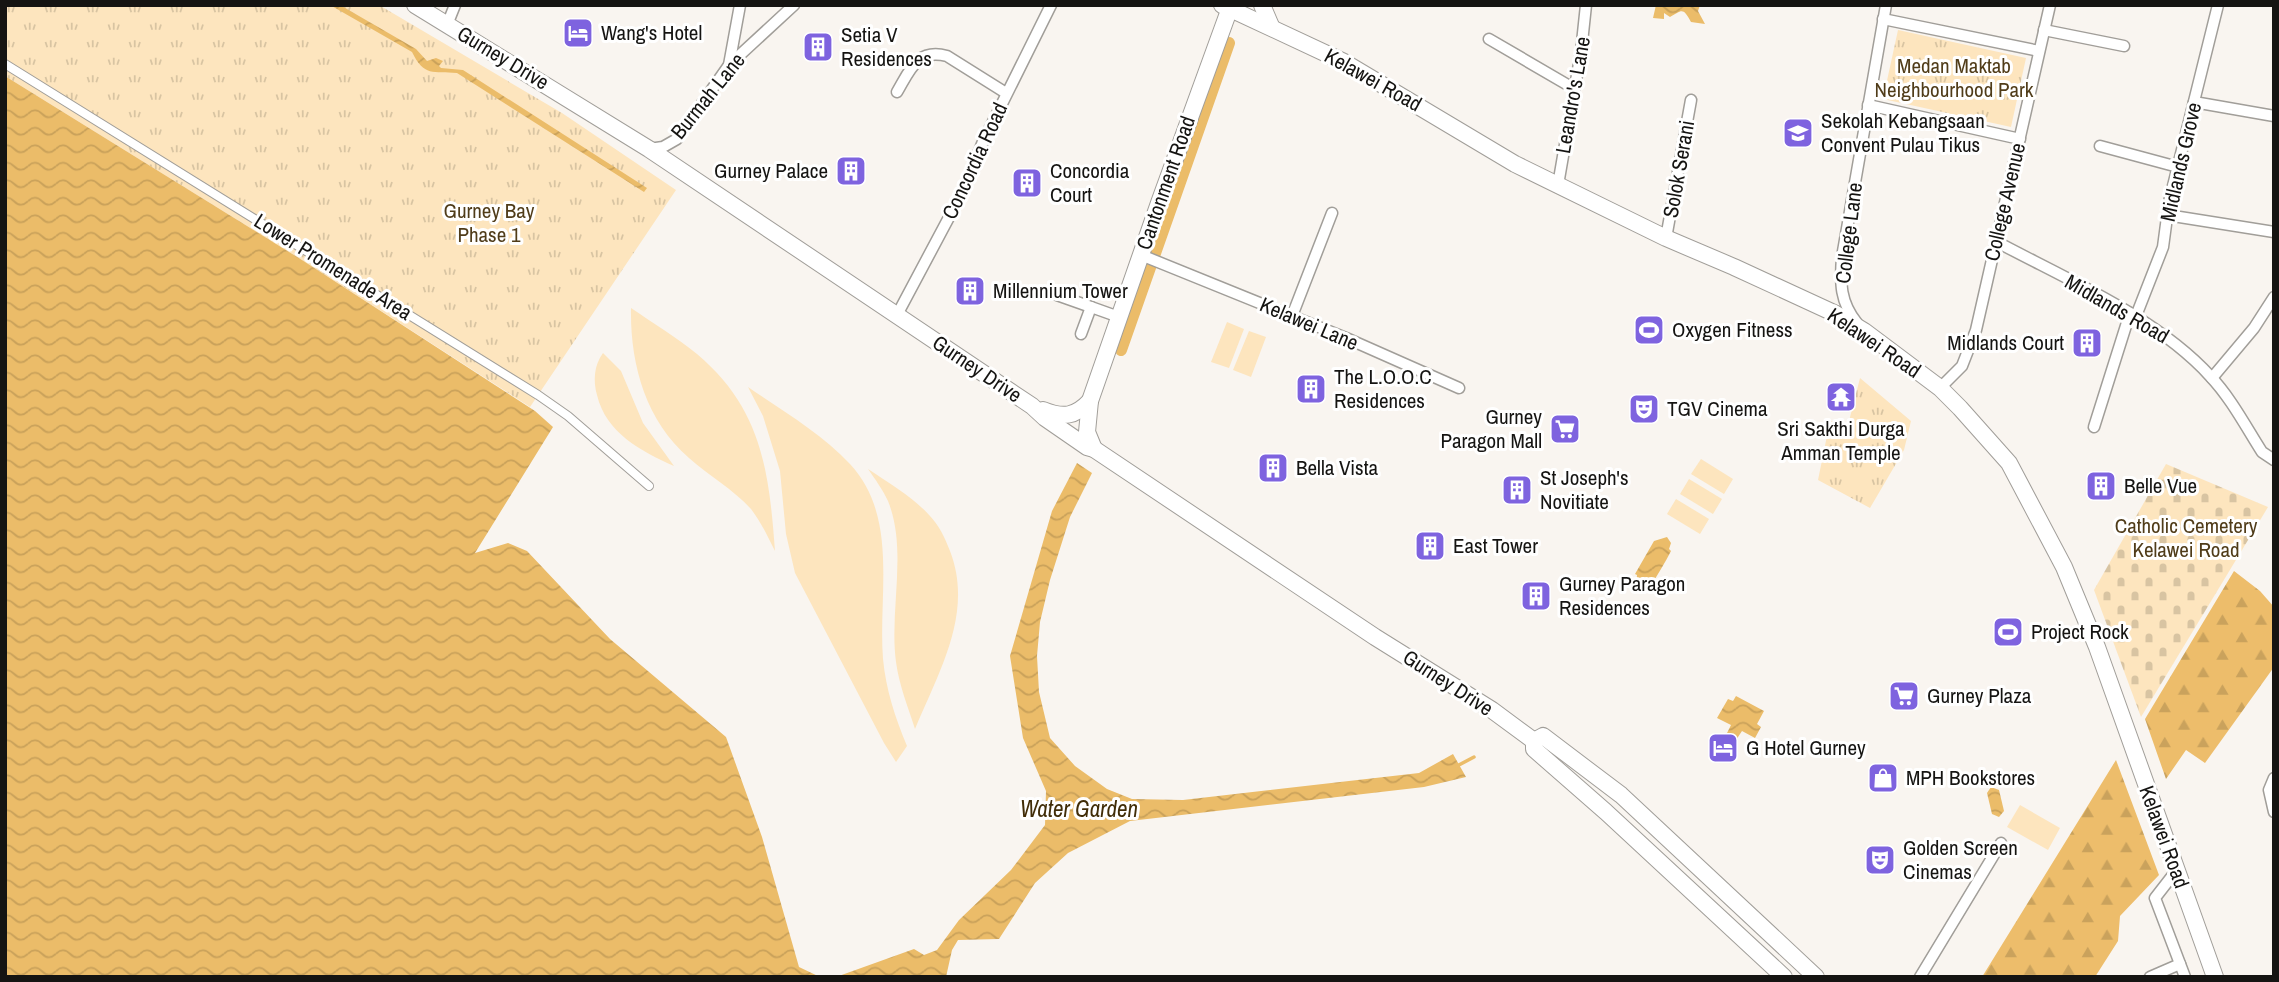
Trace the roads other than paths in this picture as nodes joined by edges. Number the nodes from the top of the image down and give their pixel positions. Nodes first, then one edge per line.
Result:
1 (415, 5) edge
2 (455, 5) edge
3 (740, 5) edge
4 (794, 5) edge
5 (1051, 5) edge
6 (1262, 5) edge
7 (1587, 5) edge
8 (1886, 5) edge
9 (2050, 5) edge
10 (2218, 5) edge
11 (1227, 6) edge
12 (1884, 19) junction
13 (447, 25) junction
14 (1271, 26) junction
15 (2044, 30) junction
16 (1489, 39) dead end
17 (2124, 47) dead end
18 (2039, 51) junction
19 (5, 64) edge
20 (729, 65) junction
21 (1573, 88) junction
22 (897, 92) dead end
23 (1006, 93) junction
24 (1692, 100) dead end
25 (2194, 102) junction
26 (1868, 105) junction
27 (2274, 116) edge
28 (2020, 139) junction
29 (2100, 146) dead end
30 (649, 149) junction
31 (2178, 167) junction
32 (1558, 185) junction
33 (1332, 212) dead end
34 (2167, 215) junction
35 (2274, 232) edge
36 (1666, 238) junction
37 (1997, 242) junction
38 (1150, 258) junction
39 (1057, 295) dead end
40 (2274, 297) edge
41 (1091, 307) junction
42 (897, 315) junction
43 (2133, 315) junction
44 (1292, 316) junction
45 (1119, 317) junction
46 (1864, 331) junction
47 (1081, 334) dead end
48 (2212, 378) junction
49 (1459, 388) dead end
50 (1940, 388) junction
51 (1090, 401) junction
52 (1032, 406) junction
53 (2094, 427) dead end
54 (1094, 449) junction
55 (2274, 460) edge
56 (649, 486) dead end
57 (1534, 741) junction
58 (2274, 778) edge
59 (1621, 795) junction
60 (1606, 812) junction
61 (2274, 812) edge
62 (2001, 843) dead end
63 (2176, 871) junction
64 (2180, 964) junction
65 (1784, 977) edge
66 (1816, 977) edge
67 (1920, 977) edge
68 (2150, 977) edge
69 (2185, 977) edge
70 (2215, 977) edge

1 - 13 main road, Gurney Drive
2 - 13 street
3 - 20 street
4 - 20 street, Burmah Lane
5 - 23 street, Concordia Road
6 - 14 main road
7 - 21 street, Leandro's Lane
8 - 12 street, College Lane
9 - 15 street, College Avenue
10 - 25 street, Midlands Grove
11 - 14 main road, Kelawei Road
11 - 38 main road, Cantonment Road
12 - 18 street
12 - 26 street, College Lane
13 - 30 main road, Gurney Drive
14 - 32 main road, Kelawei Road
15 - 17 street
15 - 18 street, College Avenue
16 - 21 street
18 - 28 street, College Avenue
19 - 56 street, Lower Promenade Area
20 - 30 street, Burmah Lane
21 - 32 street, Leandro's Lane
22 - 23 street
23 - 42 street, Concordia Road
24 - 36 street, Solok Serani
25 - 27 street
25 - 31 street, Midlands Grove
26 - 28 street
26 - 46 street, College Lane
28 - 37 street, College Avenue
29 - 31 street
30 - 42 main road, Gurney Drive
31 - 34 street, Midlands Grove
32 - 36 main road, Kelawei Road
33 - 44 street
34 - 35 street
34 - 43 street, Midlands Grove
36 - 46 main road, Kelawei Road
37 - 43 street, Midlands Road
37 - 50 street, College Avenue
38 - 44 street, Kelawei Lane
38 - 45 main road, Cantonment Road
39 - 41 street
40 - 48 street
41 - 45 street
41 - 47 street
42 - 52 main road, Gurney Drive
43 - 48 street, Midlands Road
43 - 53 street
44 - 49 street, Kelawei Lane
45 - 51 main road, Cantonment Road
46 - 50 main road, Kelawei Road
48 - 55 street, Midlands Road
50 - 63 main road, Kelawei Road
51 - 52 main road
51 - 54 main road, Cantonment Road
52 - 54 main road, Gurney Drive
54 - 57 main road, Gurney Drive
57 - 59 main road, Gurney Drive
57 - 60 main road, Gurney Drive
58 - 61 street
59 - 60 main road
59 - 66 main road, Gurney Drive
60 - 65 main road, Gurney Drive
62 - 67 street
63 - 64 street
63 - 70 main road, Kelawei Road
64 - 68 street
64 - 69 street

